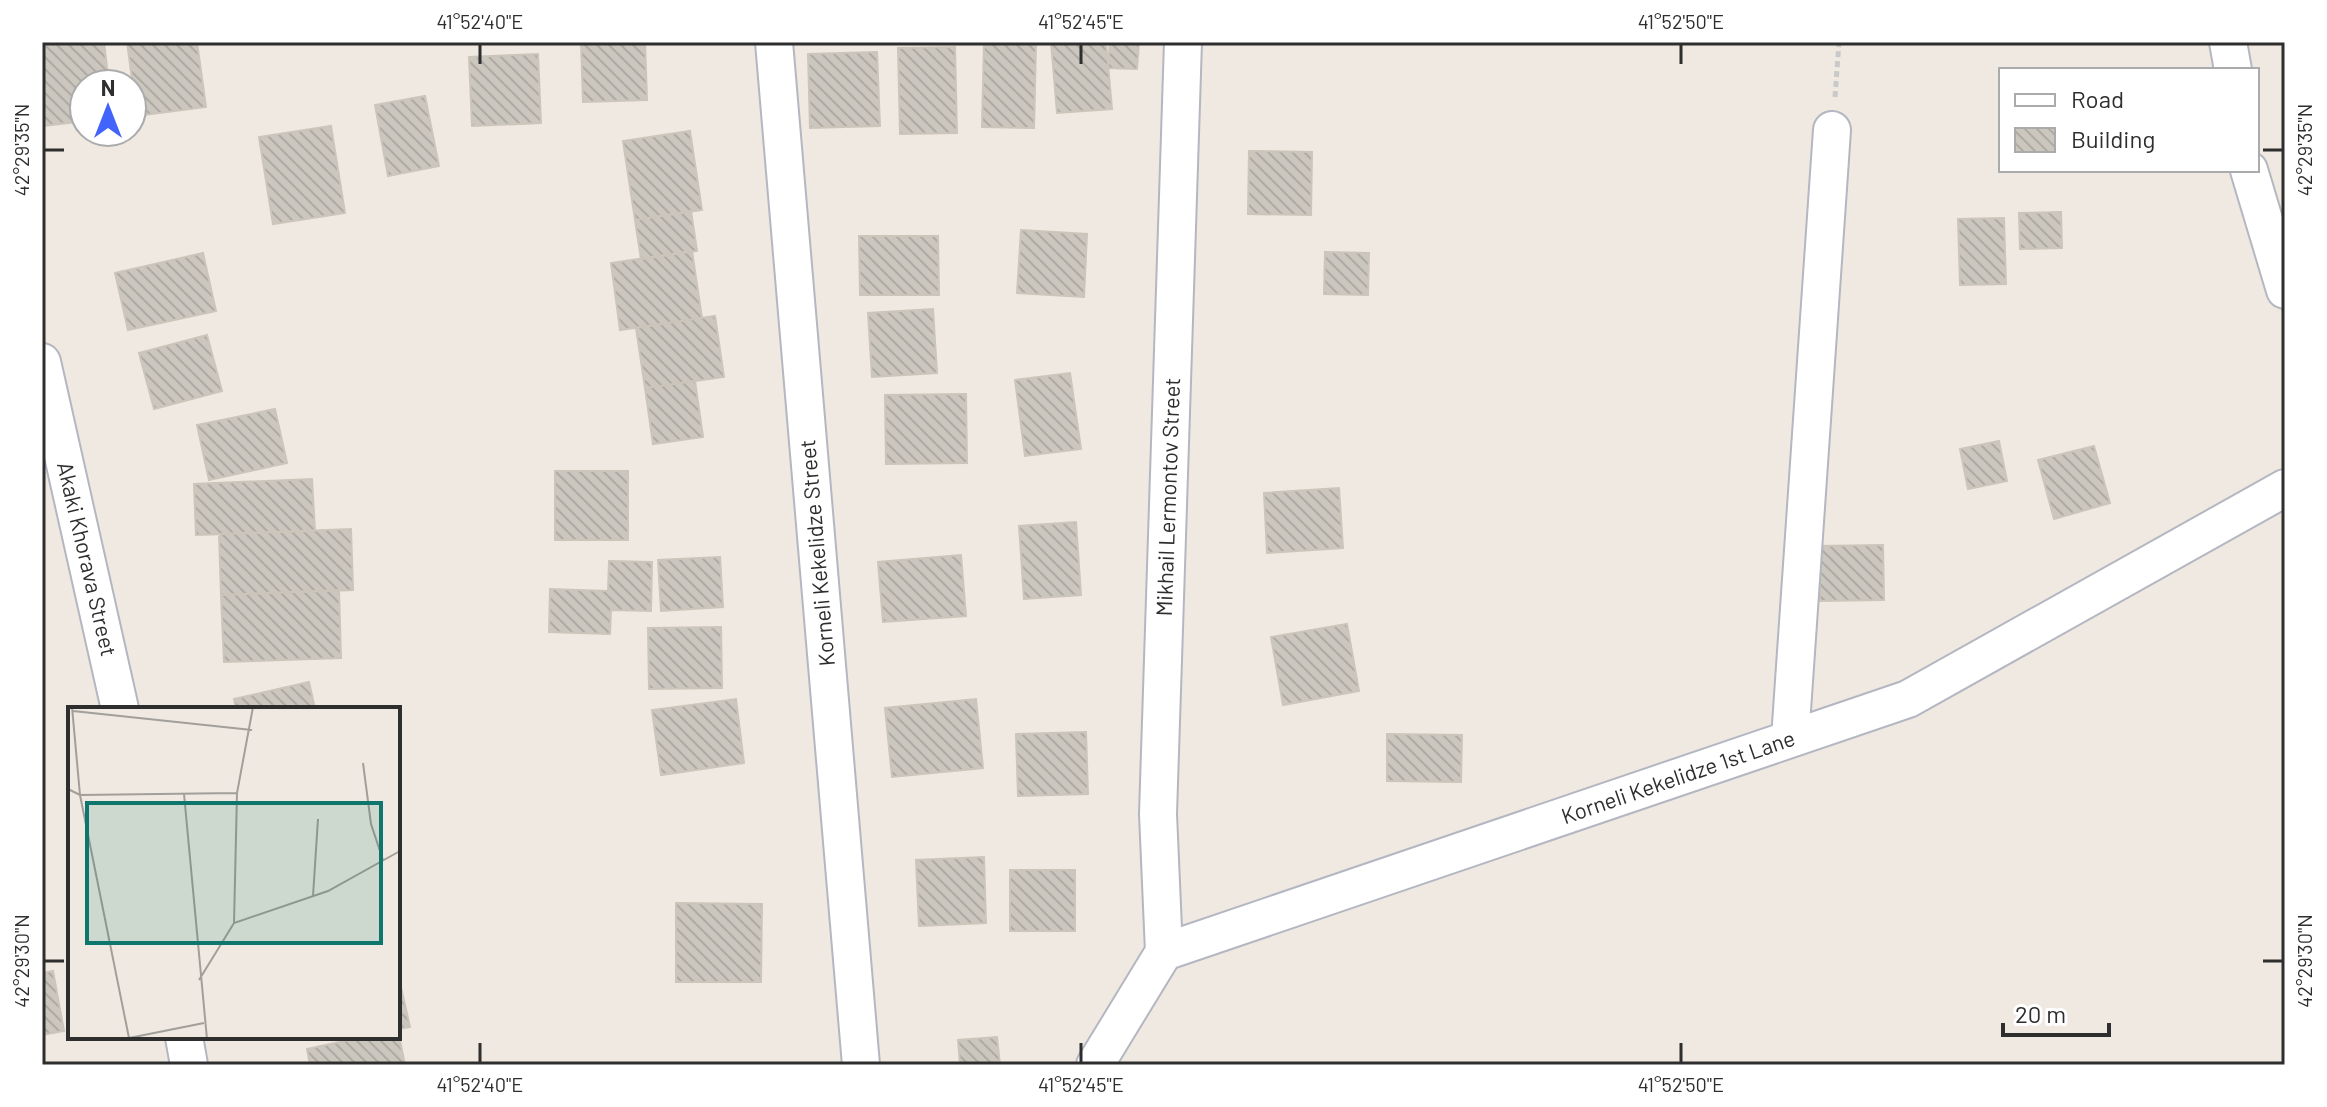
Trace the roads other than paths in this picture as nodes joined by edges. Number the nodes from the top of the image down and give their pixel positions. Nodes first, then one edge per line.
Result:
1 (774, 42) edge
2 (1183, 42) edge
3 (2228, 42) edge
4 (2233, 68) edge
5 (1832, 130) road end
6 (2250, 172) edge
7 (2285, 290) edge
8 (42, 362) edge
9 (2285, 488) edge
10 (120, 707) edge
11 (1790, 739) junction
12 (1164, 952) junction
13 (184, 1039) edge
14 (189, 1065) edge
15 (861, 1065) edge
16 (1095, 1065) edge

1 - 15 street, Korneli Kekelidze Street
2 - 12 street, Mikhail Lermontov Street
3 - 4 street
5 - 11 street
6 - 7 street
8 - 10 street, Akaki Khorava Street
9 - 11 street, Korneli Kekelidze 1st Lane
11 - 12 street, Korneli Kekelidze 1st Lane
12 - 16 street
13 - 14 street

